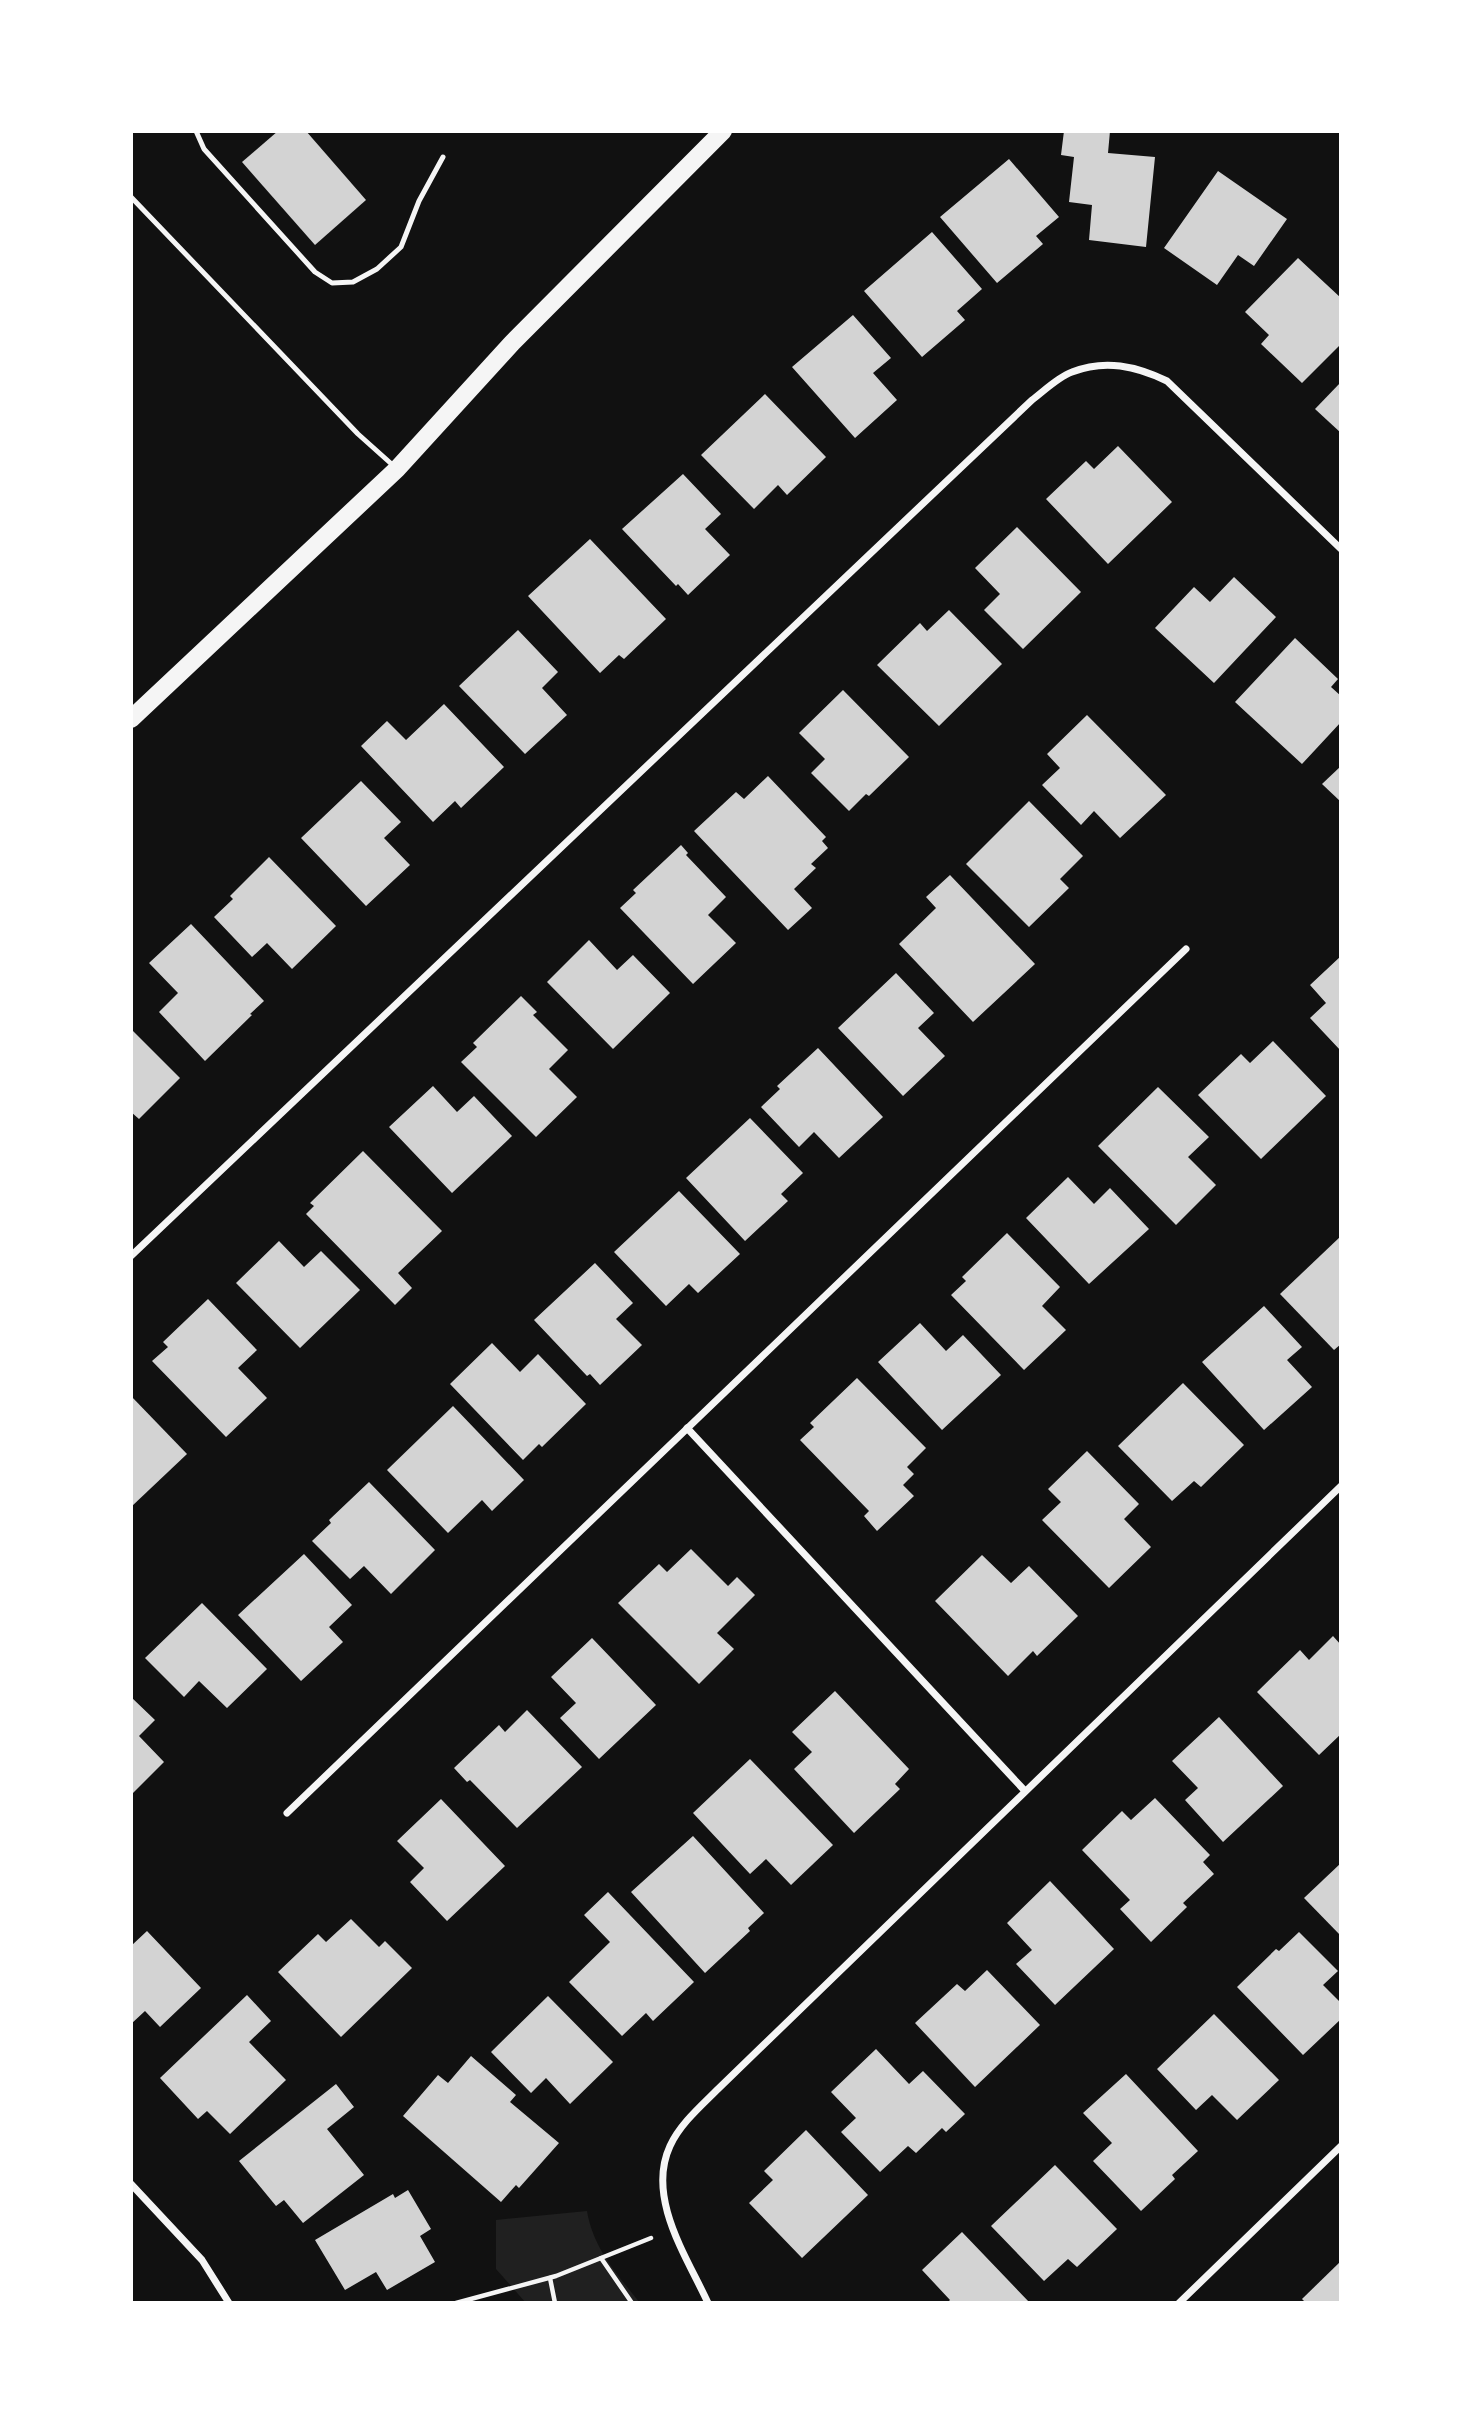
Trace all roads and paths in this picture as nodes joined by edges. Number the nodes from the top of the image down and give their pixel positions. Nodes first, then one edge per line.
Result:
1 (196, 131) edge
2 (723, 131) edge
3 (443, 157) dead end
4 (131, 197) edge
5 (397, 469) junction
6 (1341, 549) edge
7 (131, 719) edge
8 (1186, 949) dead end
9 (131, 1256) edge
10 (687, 1428) junction
11 (1341, 1486) edge
12 (1025, 1791) junction
13 (287, 1813) dead end
14 (1341, 2146) edge
15 (131, 2184) edge
16 (674, 2229) junction
17 (601, 2258) junction
18 (550, 2278) junction
19 (229, 2303) edge
20 (456, 2303) edge
21 (555, 2303) edge
22 (632, 2303) edge
23 (708, 2303) edge
24 (1179, 2303) edge

1 - 3 lane
2 - 5 main road
4 - 5 lane
5 - 7 main road
6 - 9 street
8 - 10 street
10 - 12 street
10 - 13 street
11 - 12 street
12 - 16 street
14 - 24 street
15 - 19 street
16 - 17 path
16 - 23 street
17 - 18 path
17 - 22 path
18 - 20 path
18 - 21 path

